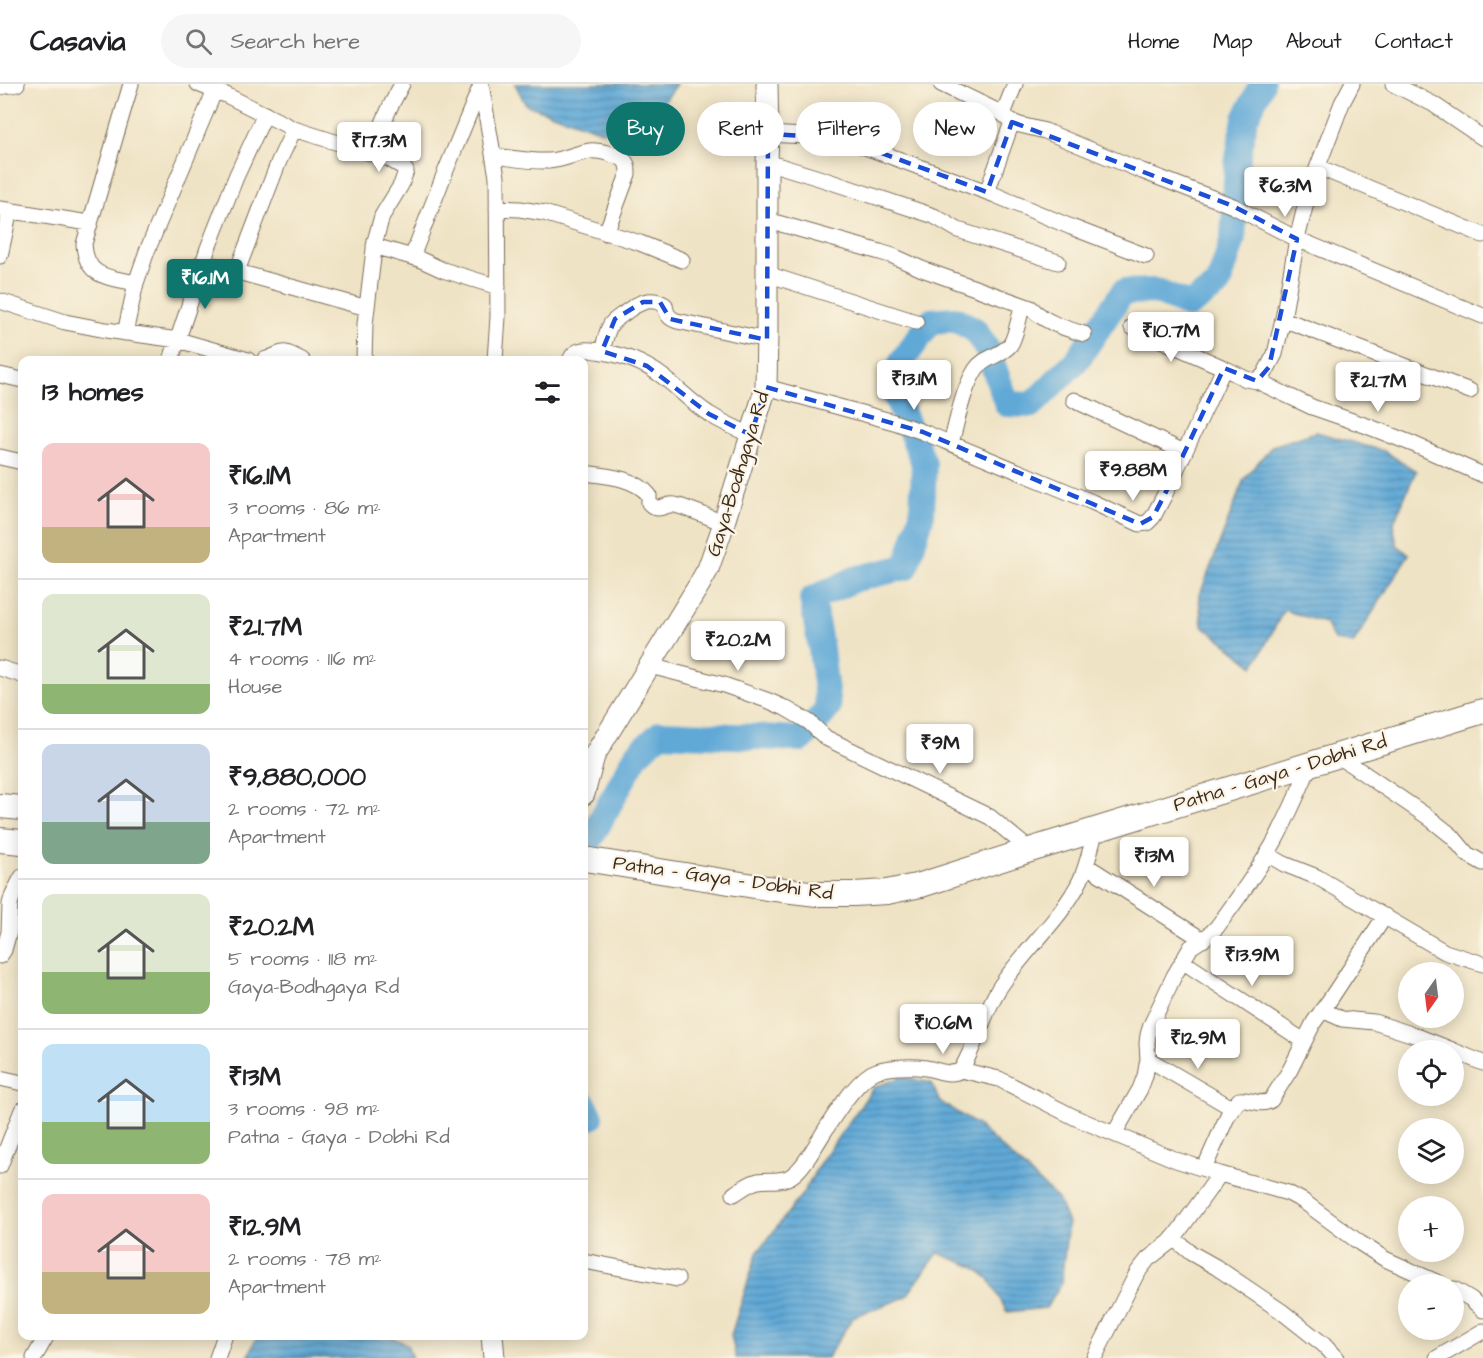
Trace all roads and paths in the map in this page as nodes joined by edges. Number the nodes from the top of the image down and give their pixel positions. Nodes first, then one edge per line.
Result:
1 (17, 84) edge
2 (131, 84) edge
3 (198, 84) edge
4 (402, 84) edge
5 (767, 84) edge
6 (941, 84) edge
7 (1015, 84) edge
8 (1352, 84) edge
9 (1393, 84) edge
10 (481, 85) edge
11 (0, 87) edge
12 (215, 90) junction
13 (767, 102) edge
14 (265, 114) junction
15 (1008, 118) junction
16 (294, 129) junction
17 (784, 135) edge
18 (1483, 138) edge
19 (370, 153) junction
20 (494, 156) junction
21 (767, 156) edge
22 (767, 162) junction
23 (1317, 167) junction
24 (987, 192) junction
25 (497, 208) junction
26 (5, 209) edge
27 (767, 220) junction
28 (89, 224) junction
29 (606, 233) junction
30 (1483, 235) edge
31 (1297, 238) junction
32 (374, 246) junction
33 (0, 256) edge
34 (1146, 256) dead end
35 (412, 257) junction
36 (682, 260) dead end
37 (202, 262) junction
38 (1058, 262) dead end
39 (237, 271) junction
40 (767, 274) junction
41 (136, 283) junction
42 (498, 287) junction
43 (0, 301) edge
44 (1022, 306) junction
45 (367, 308) junction
46 (1483, 315) edge
47 (1283, 319) junction
48 (916, 322) dead end
49 (1132, 327) dead end
50 (125, 333) junction
51 (1083, 334) dead end
52 (178, 340) junction
53 (767, 340) junction
54 (602, 351) junction
55 (172, 356) edge
56 (234, 356) edge
57 (271, 356) edge
58 (294, 356) edge
59 (364, 356) edge
60 (495, 356) edge
61 (572, 356) edge
62 (1224, 368) junction
63 (0, 375) edge
64 (18, 379) edge
65 (1257, 381) junction
66 (766, 387) junction
67 (1470, 391) dead end
68 (1074, 400) dead end
69 (751, 435) junction
70 (951, 444) junction
71 (1185, 452) junction
72 (0, 457) edge
73 (18, 461) edge
74 (588, 474) edge
75 (1483, 475) edge
76 (724, 523) junction
77 (650, 666) junction
78 (0, 668) edge
79 (18, 674) edge
80 (1483, 711) edge
81 (589, 755) edge
82 (1337, 755) junction
83 (1311, 763) junction
84 (0, 806) edge
85 (18, 808) edge
86 (1096, 830) junction
87 (0, 840) edge
88 (18, 842) edge
89 (1029, 850) junction
90 (1267, 854) junction
91 (588, 860) edge
92 (1483, 863) edge
93 (1087, 866) junction
94 (18, 885) edge
95 (1385, 916) junction
96 (1203, 940) junction
97 (0, 956) edge
98 (1182, 961) junction
99 (1483, 964) edge
100 (1322, 1010) junction
101 (1427, 1040) edge
102 (1304, 1041) junction
103 (1464, 1055) edge
104 (1148, 1059) junction
105 (1483, 1063) edge
106 (961, 1070) junction
107 (0, 1078) edge
108 (18, 1082) edge
109 (1232, 1108) junction
110 (18, 1120) edge
111 (1114, 1134) junction
112 (0, 1166) edge
113 (1204, 1169) junction
114 (1220, 1174) junction
115 (734, 1194) dead end
116 (1173, 1238) junction
117 (588, 1262) edge
118 (1417, 1274) edge
119 (677, 1279) dead end
120 (1464, 1295) edge
121 (1483, 1310) edge
122 (1483, 1331) edge
123 (44, 1340) edge
124 (223, 1340) edge
125 (492, 1340) edge
126 (34, 1358) edge
127 (217, 1358) edge
128 (494, 1358) edge
129 (1094, 1358) edge
130 (1336, 1358) edge
131 (1437, 1358) edge

1 - 11 street
2 - 28 street
3 - 12 street
4 - 19 street
5 - 13 street, Gaya-Bodhgaya Rd
6 - 15 street
7 - 15 street
8 - 23 street
9 - 18 street
10 - 20 street
10 - 35 street
12 - 14 street
12 - 41 street
14 - 16 street
14 - 37 street
15 - 24 street
15 - 31 street
16 - 19 street
16 - 39 street
17 - 24 street
19 - 32 street
20 - 25 street
20 - 29 street
21 - 22 street, Gaya-Bodhgaya Rd
22 - 27 street, Gaya-Bodhgaya Rd
22 - 38 street
23 - 30 street
23 - 31 street
24 - 34 street
25 - 29 street
25 - 42 street
26 - 28 street
26 - 33 street
27 - 40 street, Gaya-Bodhgaya Rd
27 - 44 street
28 - 41 street
29 - 36 street
31 - 46 street
31 - 47 street
32 - 35 street
32 - 45 street
35 - 42 street
37 - 39 street
37 - 52 street
39 - 45 street
40 - 48 street
40 - 53 street, Gaya-Bodhgaya Rd
41 - 50 street
42 - 60 street
43 - 50 street
44 - 51 street
44 - 70 street
45 - 59 street
47 - 65 street
47 - 67 street
49 - 62 street
50 - 52 street
52 - 55 street
52 - 56 street
53 - 54 street
53 - 66 street, Gaya-Bodhgaya Rd
54 - 61 street
54 - 69 street
57 - 58 street
62 - 65 street
62 - 71 street
63 - 64 street
65 - 75 street
66 - 69 street, Gaya-Bodhgaya Rd
66 - 70 street
68 - 71 street
69 - 76 street, Gaya-Bodhgaya Rd
70 - 71 street
72 - 73 street
74 - 76 street
76 - 77 street, Gaya-Bodhgaya Rd
77 - 81 street, Gaya-Bodhgaya Rd
77 - 89 street
78 - 79 street
80 - 82 main road, Patna - Gaya - Dobhi Rd
82 - 83 main road, Patna - Gaya - Dobhi Rd
82 - 92 street
83 - 86 main road, Patna - Gaya - Dobhi Rd
83 - 90 street
84 - 85 main road
86 - 89 main road, Patna - Gaya - Dobhi Rd
86 - 93 street
87 - 88 main road
89 - 91 main road, Patna - Gaya - Dobhi Rd
90 - 95 street
90 - 96 street
93 - 96 street
93 - 106 street
94 - 97 street
95 - 99 street
95 - 100 street
96 - 98 street
98 - 102 street
98 - 104 street
100 - 101 street
100 - 102 street
102 - 109 street
103 - 105 street
104 - 109 street
104 - 111 street
106 - 111 street
106 - 115 street
107 - 108 street
109 - 113 street
110 - 112 street
111 - 113 street
113 - 114 street
114 - 116 street
114 - 118 street
116 - 129 street
116 - 130 street
117 - 119 street
120 - 121 street
122 - 131 street
123 - 126 street
124 - 127 street
125 - 128 street

